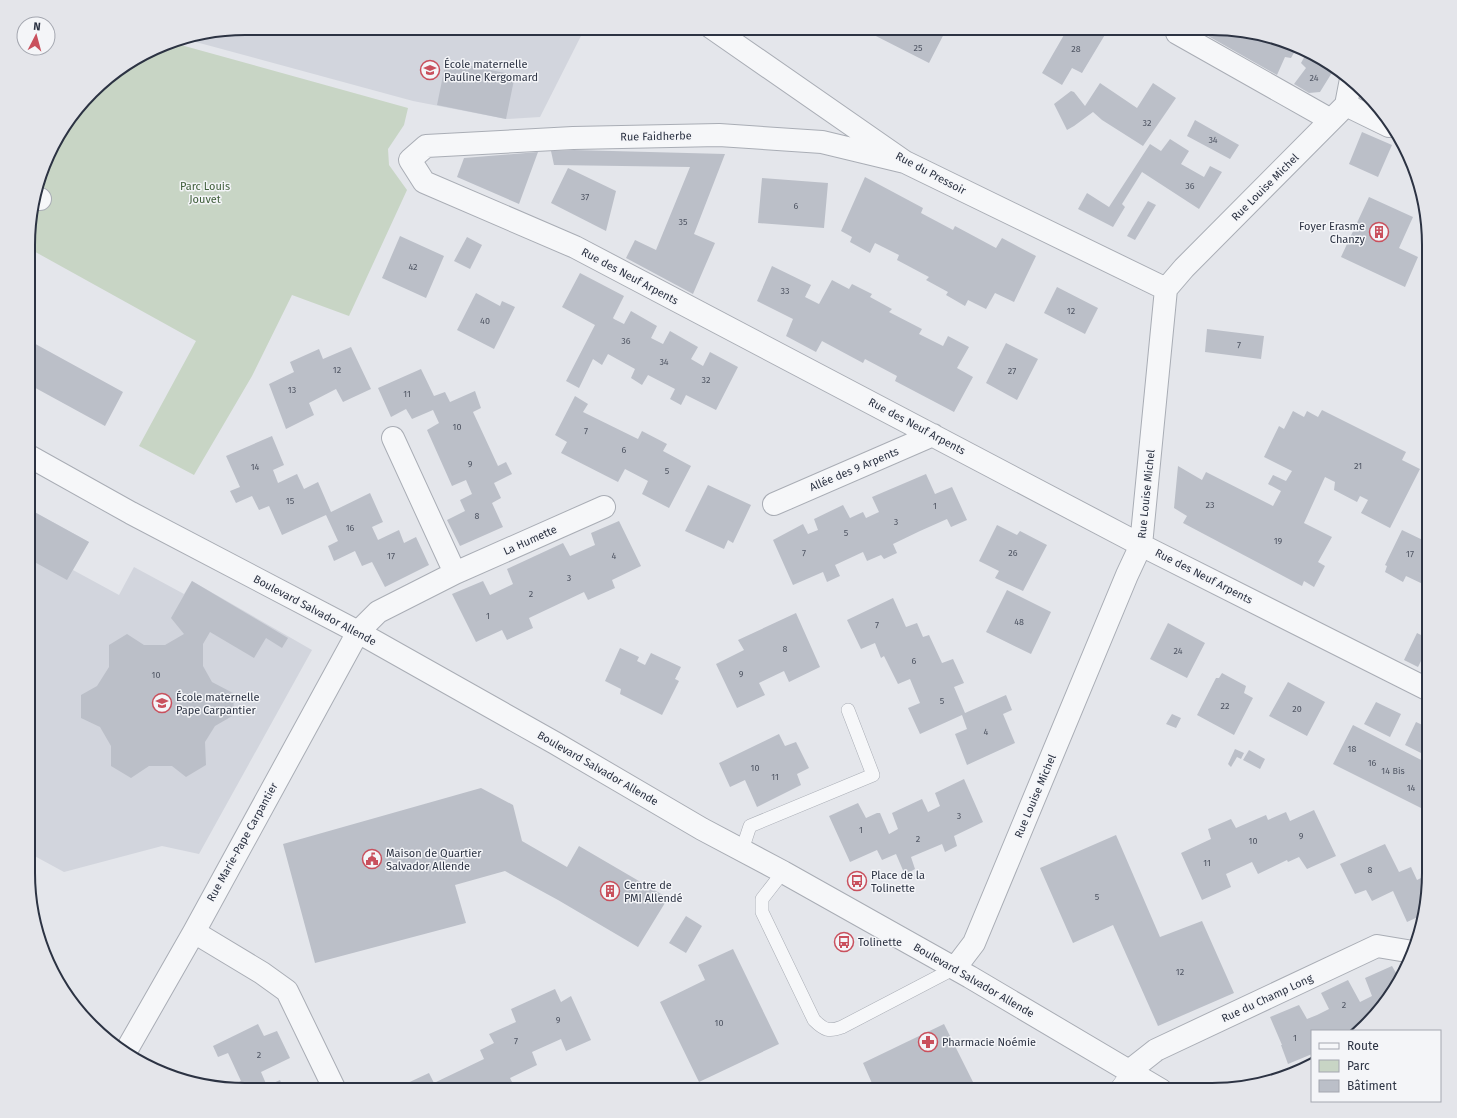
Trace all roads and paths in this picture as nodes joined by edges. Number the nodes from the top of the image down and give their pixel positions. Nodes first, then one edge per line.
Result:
1 (722, 35) edge
2 (1181, 35) edge
3 (1349, 85) edge
4 (1339, 113) junction
5 (1385, 125) edge
6 (410, 160) joint
7 (905, 162) junction
8 (1166, 289) junction
9 (933, 435) junction
10 (393, 438) dead end
11 (35, 459) edge
12 (774, 504) dead end
13 (604, 507) dead end
14 (1141, 545) junction
15 (455, 573) junction
16 (358, 632) junction
17 (1422, 686) edge
18 (848, 710) dead end
19 (742, 850) junction
20 (783, 872) junction
21 (194, 932) junction
22 (1407, 951) edge
23 (955, 968) junction
24 (128, 1048) edge
25 (1128, 1072) junction
26 (332, 1083) edge
27 (1121, 1083) edge
28 (1148, 1083) edge

1 - 7 street, Rue du Pressoir
2 - 4 street
3 - 4 street
4 - 5 street
4 - 8 street, Rue Louise Michel
6 - 7 street, Rue Faidherbe
6 - 9 street, Rue des Neuf Arpents
7 - 8 street, Rue du Pressoir
8 - 14 street, Rue Louise Michel
9 - 12 street, Allée des 9 Arpents
9 - 14 street, Rue des Neuf Arpents
10 - 15 street
11 - 16 street, Boulevard Salvador Allende
13 - 15 street, La Humette
14 - 17 street, Rue des Neuf Arpents
14 - 23 street, Rue Louise Michel
15 - 16 street, La Humette
16 - 19 street, Boulevard Salvador Allende
16 - 21 street, Rue Marie-Pape Carpantier
18 - 19 lane
19 - 20 street, Boulevard Salvador Allende
20 - 23 street, Boulevard Salvador Allende
20 - 23 lane
21 - 24 street, Rue Marie-Pape Carpantier
21 - 26 street
22 - 25 street, Rue du Champ Long
23 - 25 street, Boulevard Salvador Allende
25 - 27 lane
25 - 28 street, Boulevard Salvador Allende

